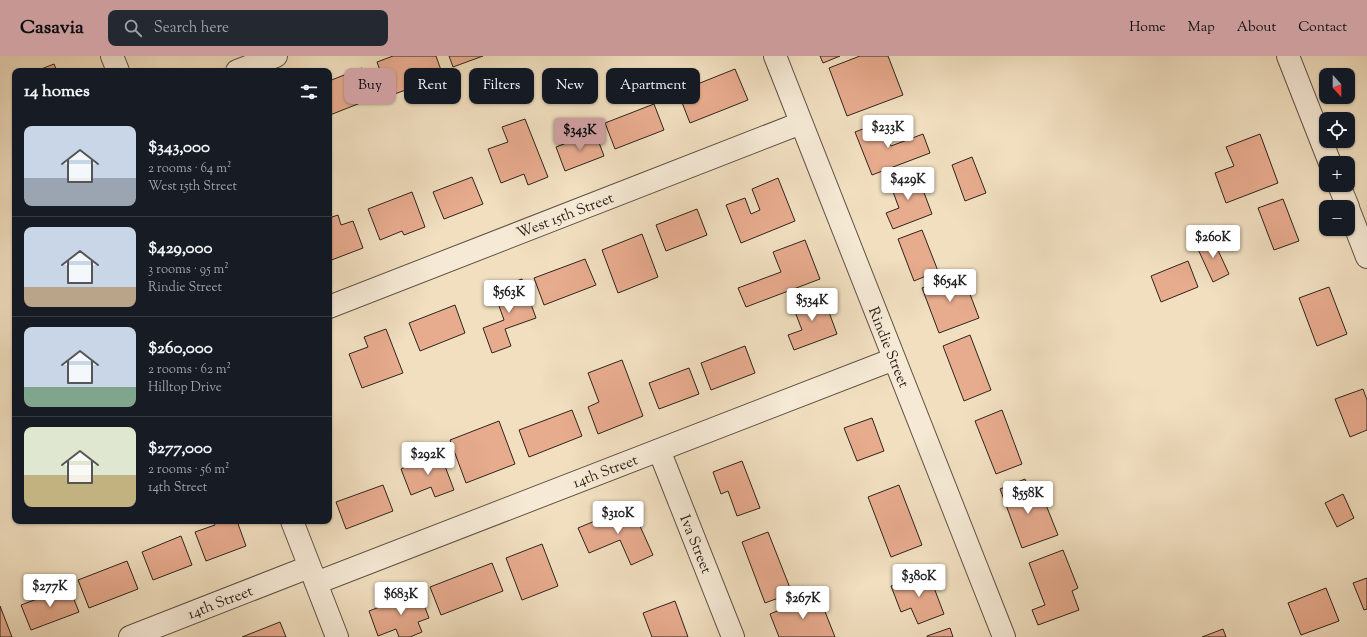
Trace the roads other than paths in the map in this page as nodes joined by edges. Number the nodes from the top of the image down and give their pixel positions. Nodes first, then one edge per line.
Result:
1 (112, 56) edge
2 (276, 56) edge
3 (775, 56) edge
4 (1288, 56) edge
5 (117, 68) edge
6 (245, 68) edge
7 (801, 124) junction
8 (1327, 156) edge
9 (1355, 226) edge
10 (1367, 257) edge
11 (332, 306) edge
12 (894, 359) junction
13 (659, 450) junction
14 (293, 524) edge
15 (313, 575) junction
16 (130, 637) edge
17 (337, 637) edge
18 (733, 637) edge
19 (1004, 637) edge

1 - 5 street
2 - 6 street
3 - 7 street, Rindie Street
4 - 8 street
7 - 11 street, West 15th Street
7 - 12 street, Rindie Street
9 - 10 street
12 - 13 street, 14th Street
12 - 19 street, Rindie Street
13 - 15 street, 14th Street
13 - 18 street, Iva Street
14 - 15 street
15 - 16 street, 14th Street
15 - 17 street

